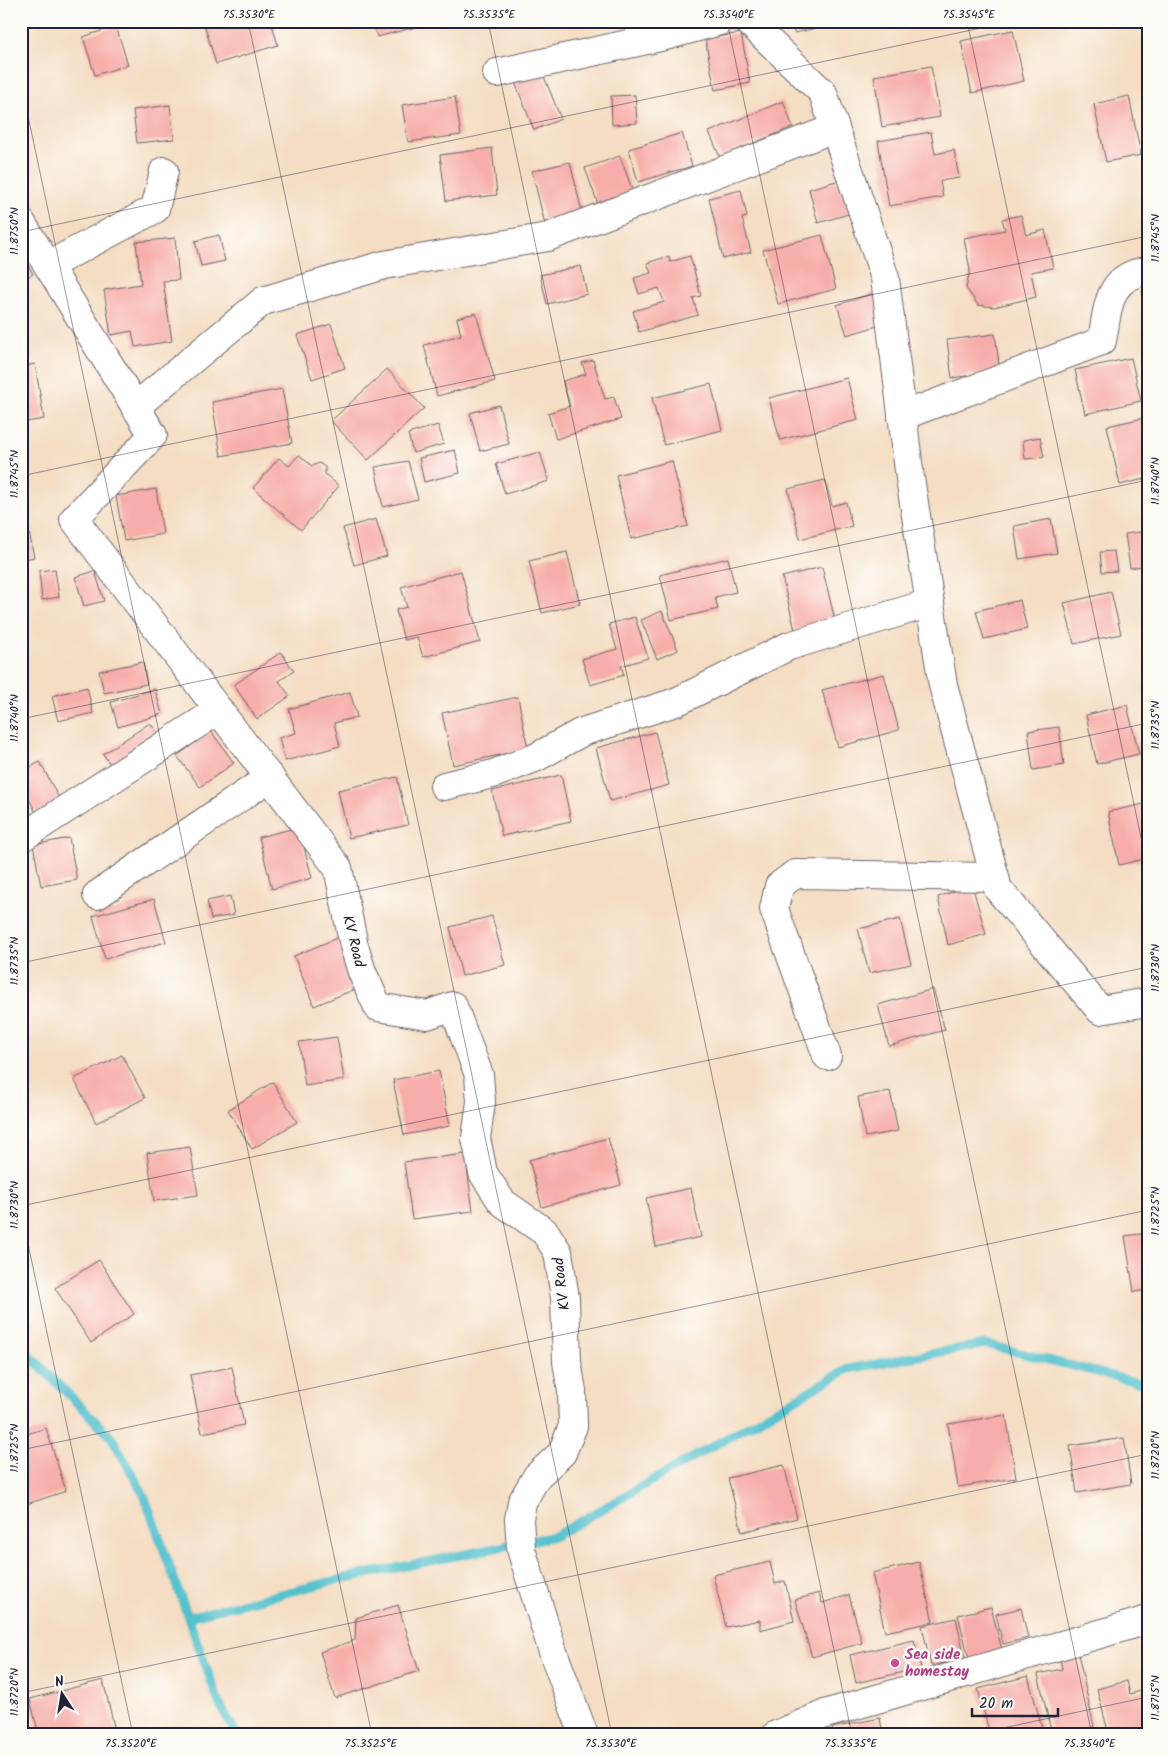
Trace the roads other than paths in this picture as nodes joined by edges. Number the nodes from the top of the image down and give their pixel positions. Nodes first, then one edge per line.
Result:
1 (720, 21) edge
2 (748, 21) edge
3 (497, 73) dead end
4 (835, 128) junction
5 (164, 171) dead end
6 (21, 222) edge
7 (49, 266) junction
8 (1148, 271) edge
9 (135, 407) junction
10 (902, 416) junction
11 (930, 604) junction
12 (219, 710) junction
13 (270, 777) junction
14 (444, 786) dead end
15 (21, 838) edge
16 (995, 877) junction
17 (97, 895) dead end
18 (1148, 1002) edge
19 (827, 1056) dead end
20 (1148, 1620) edge
21 (584, 1735) edge
22 (776, 1735) edge

1 - 3 street
2 - 4 street
4 - 9 street
4 - 10 street
5 - 7 street
6 - 7 street
7 - 9 street
8 - 10 street
9 - 12 street
10 - 11 street
11 - 14 street
11 - 16 street
12 - 13 street
12 - 15 street
13 - 17 street
13 - 21 street, KV Road
16 - 18 street
16 - 19 street
20 - 22 street

